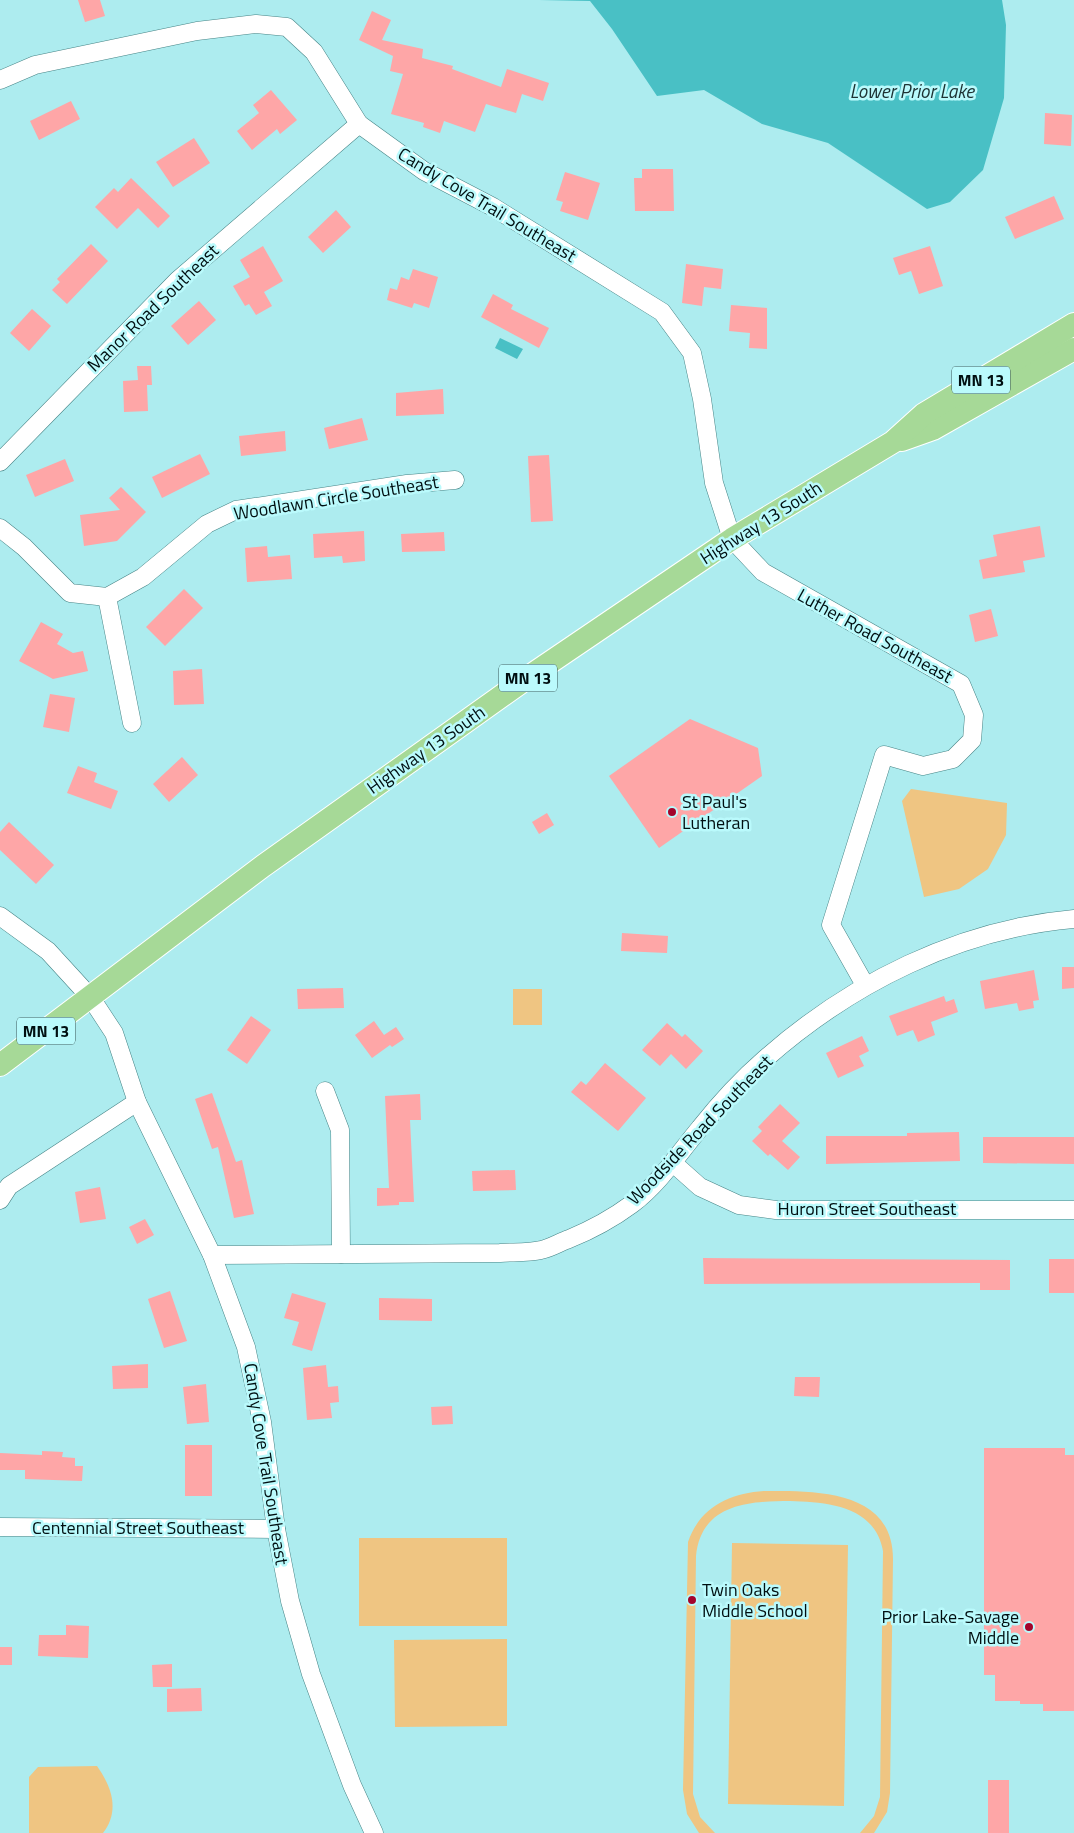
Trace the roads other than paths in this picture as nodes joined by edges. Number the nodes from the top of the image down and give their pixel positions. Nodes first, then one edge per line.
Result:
1 (0, 80) edge
2 (360, 124) junction
3 (1074, 324) edge
4 (1074, 349) edge
5 (894, 442) junction
6 (0, 462) edge
7 (455, 480) dead end
8 (0, 528) edge
9 (732, 539) junction
10 (107, 597) junction
11 (132, 723) dead end
12 (0, 916) edge
13 (1074, 919) edge
14 (865, 985) junction
15 (91, 998) junction
16 (0, 1065) edge
17 (325, 1091) dead end
18 (137, 1102) junction
19 (673, 1163) junction
20 (0, 1200) edge
21 (1074, 1210) edge
22 (212, 1254) junction
23 (341, 1254) junction
24 (0, 1527) edge
25 (276, 1529) junction
26 (374, 1833) edge

1 - 2 street, Candy Cove Trail Southeast
2 - 6 street, Manor Road Southeast
2 - 9 street, Candy Cove Trail Southeast
3 - 5 main road, Highway 13 South / MN 13
4 - 5 main road, Highway 13 South / MN 13
5 - 9 main road, Highway 13 South / MN 13
7 - 10 street, Woodlawn Circle Southeast
8 - 10 street
9 - 14 street, Luther Road Southeast
9 - 15 main road, Highway 13 South / MN 13
10 - 11 street
12 - 15 street, Candy Cove Trail Southeast
13 - 14 street, Woodside Road Southeast
14 - 19 street, Woodside Road Southeast
15 - 16 main road, Highway 13 South / MN 13
15 - 18 street, Candy Cove Trail Southeast
17 - 23 street
18 - 20 street
18 - 22 street, Candy Cove Trail Southeast
19 - 21 street, Huron Street Southeast
19 - 23 street, Woodside Road Southeast
22 - 23 street, Woodside Road Southeast
22 - 25 street, Candy Cove Trail Southeast
24 - 25 street, Centennial Street Southeast
25 - 26 street, Candy Cove Trail Southeast

